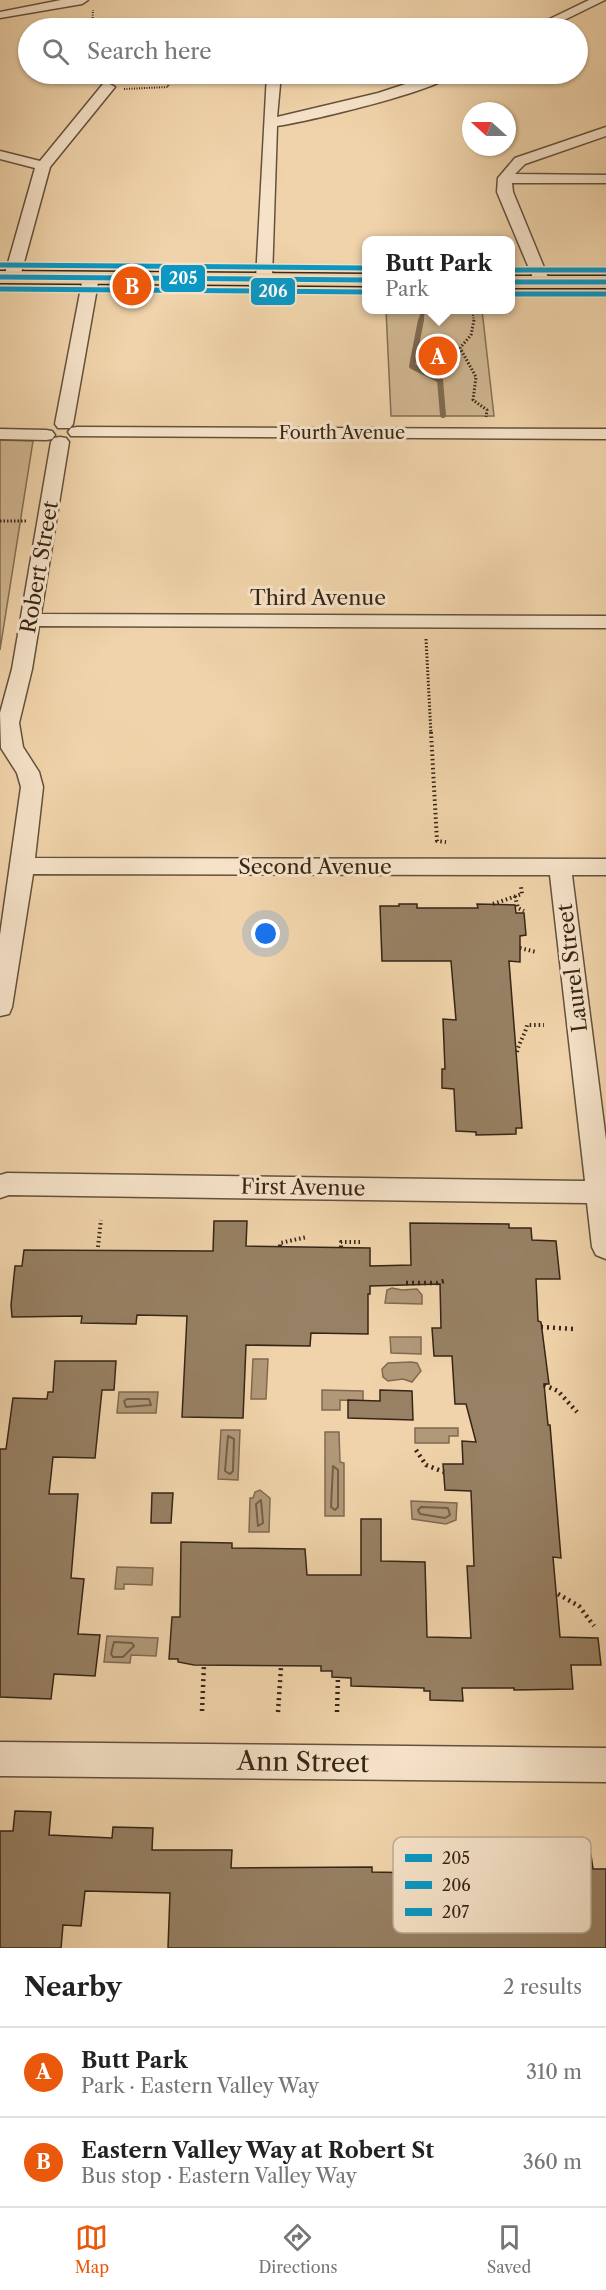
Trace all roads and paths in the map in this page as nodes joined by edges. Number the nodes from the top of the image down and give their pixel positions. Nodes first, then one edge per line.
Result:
1 (82, 0) edge
2 (599, 0) edge
3 (93, 9) dead end
4 (2, 15) dead end
5 (93, 18) edge
6 (560, 18) edge
7 (169, 84) edge
8 (273, 84) edge
9 (422, 84) edge
10 (108, 87) joint
11 (270, 122) junction
12 (606, 131) edge
13 (0, 155) edge
14 (44, 166) junction
15 (506, 178) junction
16 (606, 179) edge
17 (6, 277) edge
18 (91, 278) junction
19 (264, 279) junction
20 (362, 280) edge
21 (515, 282) edge
22 (542, 282) junction
23 (606, 282) edge
24 (474, 314) edge
25 (486, 417) dead end
26 (62, 433) junction
27 (0, 434) edge
28 (606, 434) edge
29 (29, 620) junction
30 (425, 621) junction
31 (606, 622) edge
32 (6, 748) edge
33 (446, 842) dead end
34 (23, 866) junction
35 (560, 867) junction
36 (606, 867) edge
37 (521, 887) dead end
38 (515, 896) junction
39 (493, 904) dead end
40 (524, 911) dead end
41 (520, 948) dead end
42 (536, 952) dead end
43 (0, 1007) edge
44 (544, 1025) dead end
45 (517, 1053) dead end
46 (0, 1187) edge
47 (603, 1192) edge
48 (101, 1220) dead end
49 (307, 1237) dead end
50 (363, 1242) dead end
51 (280, 1246) dead end
52 (98, 1247) dead end
53 (340, 1247) dead end
54 (606, 1247) edge
55 (447, 1280) dead end
56 (406, 1283) dead end
57 (541, 1327) dead end
58 (575, 1329) dead end
59 (544, 1385) dead end
60 (577, 1412) dead end
61 (416, 1450) dead end
62 (444, 1472) dead end
63 (558, 1594) dead end
64 (594, 1626) dead end
65 (204, 1665) dead end
66 (281, 1667) dead end
67 (338, 1677) dead end
68 (202, 1711) dead end
69 (278, 1712) dead end
70 (337, 1712) dead end
71 (0, 1759) edge
72 (606, 1765) edge

1 - 4 street
2 - 6 street
3 - 5 path
7 - 10 path
8 - 11 street
9 - 11 street
10 - 14 street
11 - 19 street
12 - 15 street
13 - 14 street
14 - 17 street
15 - 16 street
15 - 22 street
17 - 18 main road
18 - 19 main road
18 - 26 street, Robert Street
19 - 20 main road
21 - 22 main road
22 - 23 main road
24 - 25 path
26 - 27 street, Fourth Avenue
26 - 28 street, Fourth Avenue
26 - 29 street, Robert Street
29 - 30 street, Third Avenue
29 - 32 street, Robert Street
30 - 31 street, Third Avenue
30 - 33 path
32 - 34 street, Robert Street
34 - 35 street, Second Avenue
34 - 43 street, Robert Street
35 - 36 street, Second Avenue
35 - 47 street, Laurel Street
37 - 38 path
38 - 39 path
38 - 40 path
41 - 42 path
44 - 45 path
46 - 47 street, First Avenue
47 - 54 street, Laurel Street
48 - 52 path
49 - 51 path
50 - 53 path
55 - 56 path
57 - 58 path
59 - 60 path
61 - 62 path
63 - 64 path
65 - 68 path
66 - 69 path
67 - 70 path
71 - 72 street, Ann Street

